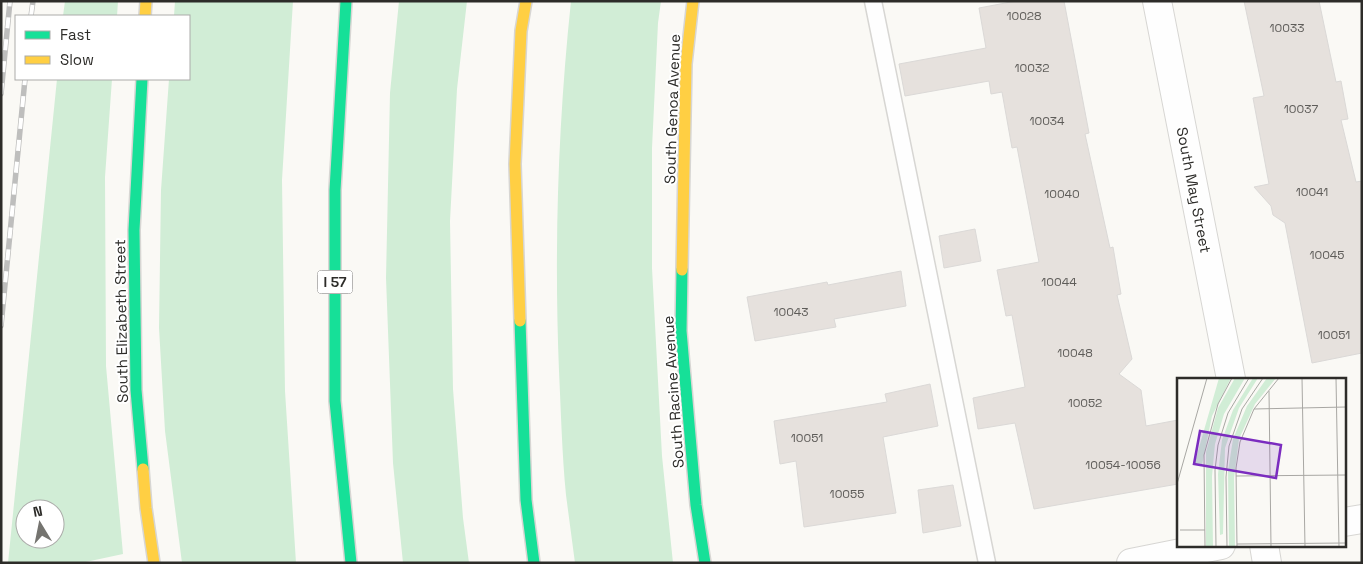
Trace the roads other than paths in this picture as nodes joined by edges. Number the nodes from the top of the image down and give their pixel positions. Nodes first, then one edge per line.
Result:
1 (146, 1) edge
2 (346, 1) edge
3 (526, 1) edge
4 (693, 1) edge
5 (873, 1) edge
6 (1157, 1) edge
7 (145, 15) edge
8 (142, 80) edge
9 (683, 218) joint
10 (1231, 378) edge
11 (1362, 519) edge
12 (1346, 522) edge
13 (1216, 546) edge
14 (1264, 546) edge
15 (154, 563) edge
16 (352, 563) edge
17 (534, 563) edge
18 (705, 563) edge
19 (986, 563) edge
20 (1130, 563) edge
21 (1267, 563) edge

1 - 7 main road
2 - 16 main road, I 57
3 - 17 main road
4 - 9 main road, South Genoa Avenue
5 - 19 lane
6 - 10 street, South May Street
8 - 15 main road, South Elizabeth Street
9 - 18 main road, South Racine Avenue
11 - 12 street
13 - 20 street
14 - 21 street

